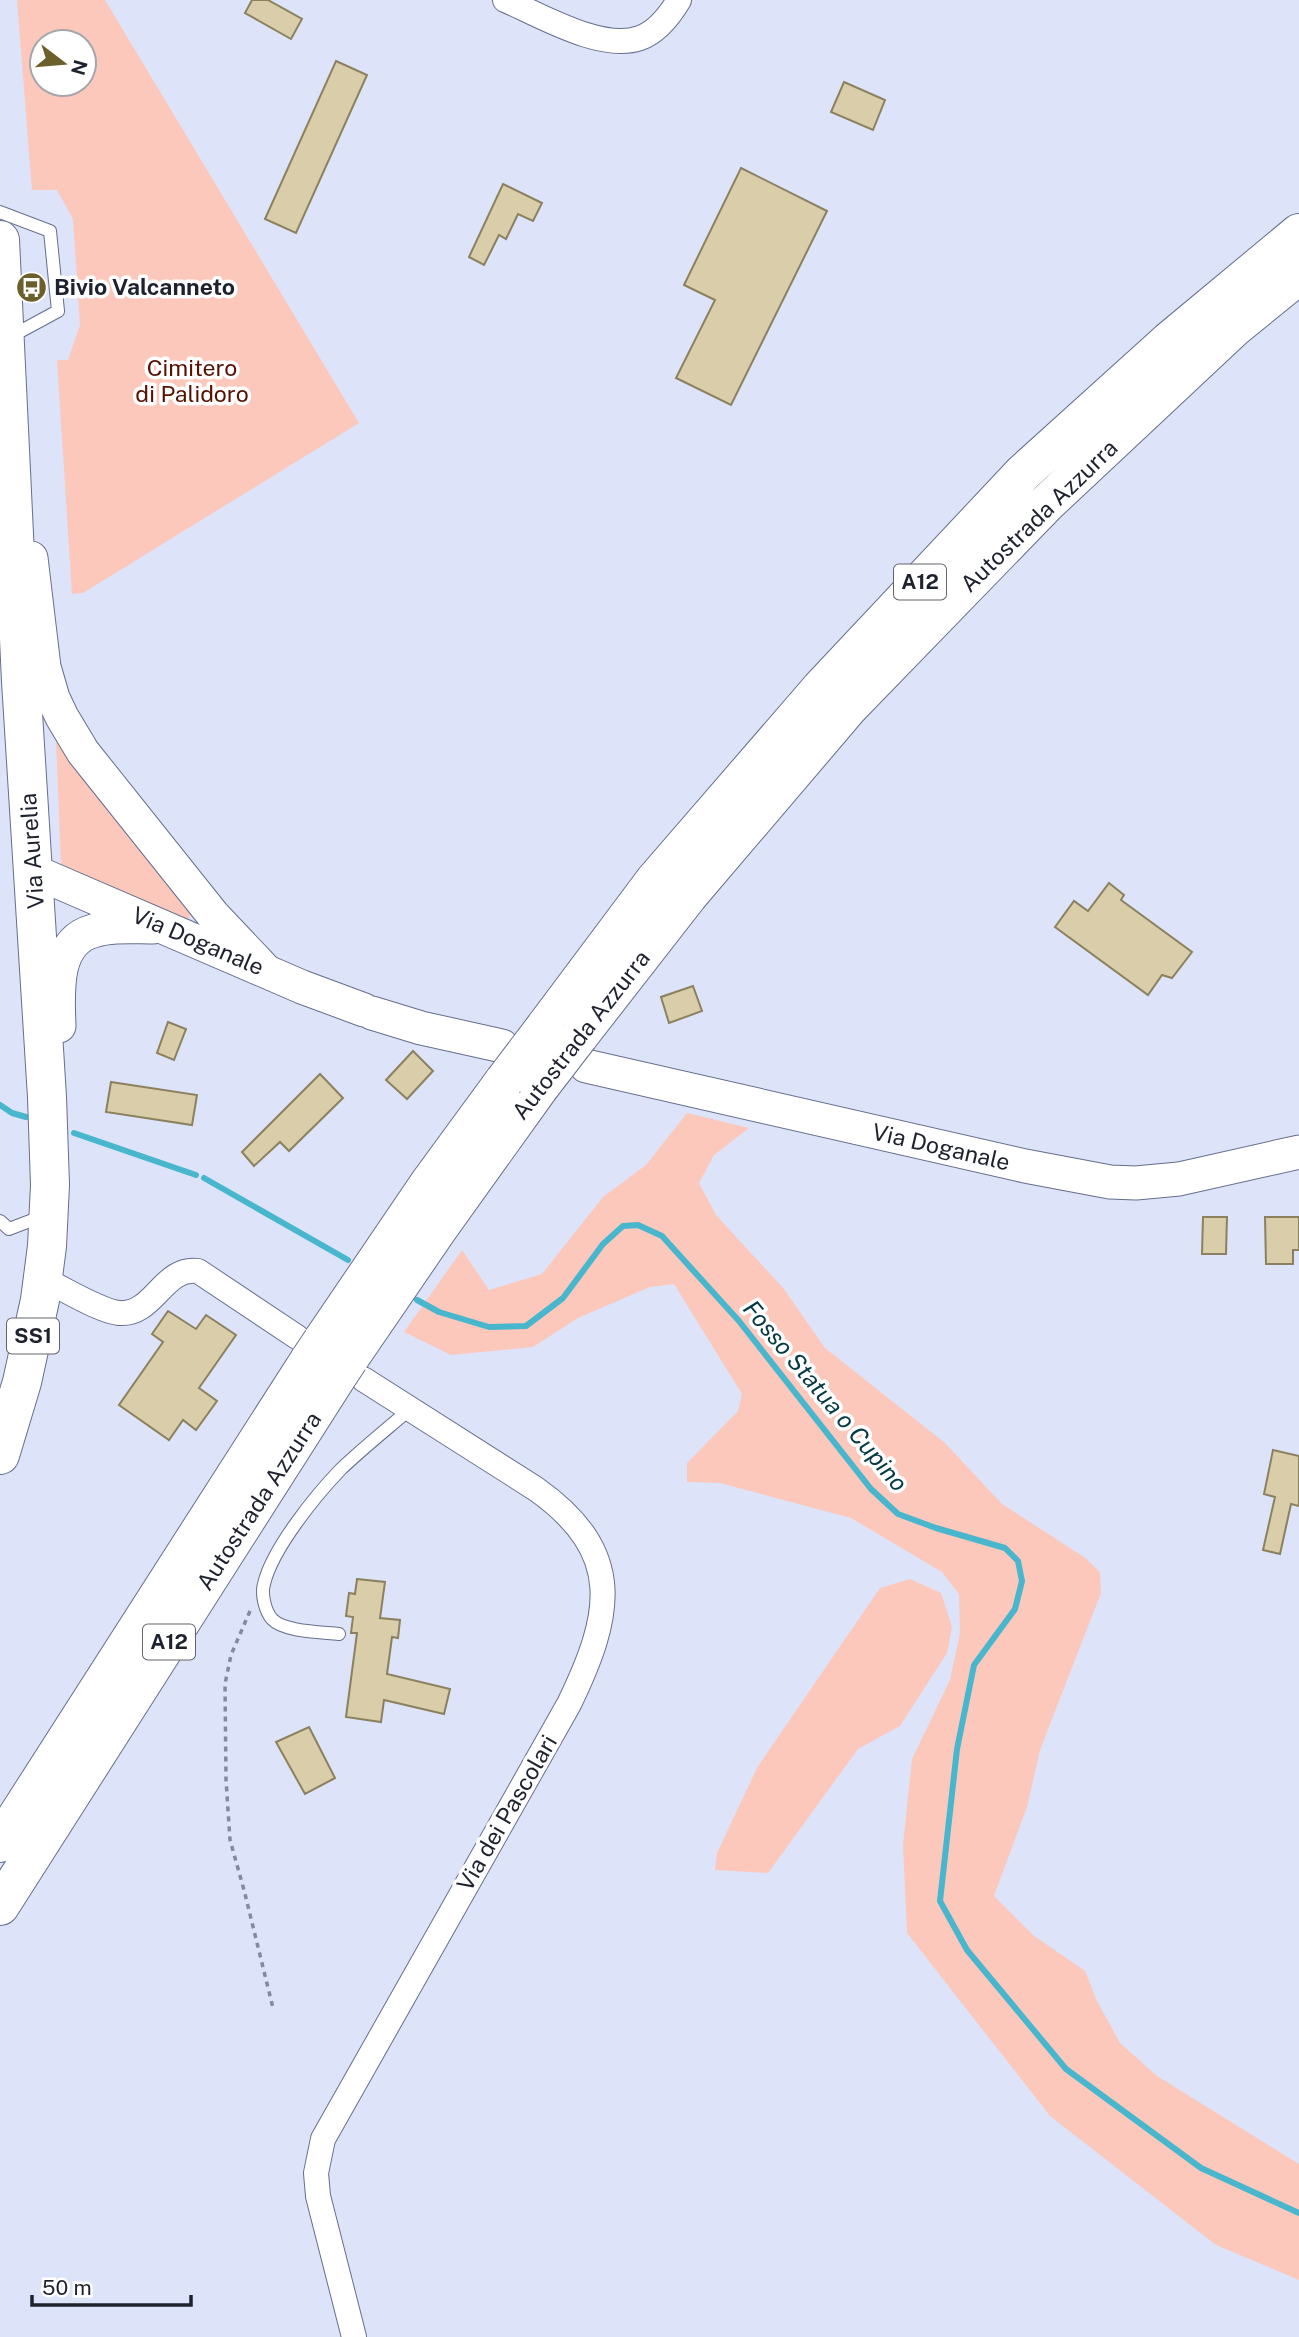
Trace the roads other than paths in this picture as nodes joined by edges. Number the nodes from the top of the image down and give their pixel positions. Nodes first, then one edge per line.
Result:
1 (505, 0) edge
2 (679, 0) edge
3 (0, 212) edge
4 (1299, 233) edge
5 (0, 240) edge
6 (1299, 275) edge
7 (1236, 306) junction
8 (6, 347) junction
9 (33, 871) junction
10 (162, 926) junction
11 (265, 970) junction
12 (570, 1043) junction
13 (515, 1072) junction
14 (47, 1097) junction
15 (1299, 1152) edge
16 (49, 1213) junction
17 (0, 1221) edge
18 (43, 1279) junction
19 (334, 1352) junction
20 (410, 1409) junction
21 (0, 1455) edge
22 (339, 1634) dead end
23 (0, 1843) edge
24 (0, 1906) edge
25 (354, 2337) edge

1 - 2 street
3 - 8 lane
4 - 7 main road, Autostrada Azzurra / A12
5 - 8 main road, Via Aurelia / SS1
6 - 7 main road, Autostrada Azzurra / A12
7 - 12 main road, Autostrada Azzurra / A12
8 - 9 main road, Via Aurelia / SS1
8 - 11 main road
9 - 10 main road, Via Doganale
9 - 14 main road, Via Aurelia / SS1
10 - 11 main road, Via Doganale
10 - 14 main road
11 - 13 main road, Via Doganale
12 - 13 main road, Autostrada Azzurra / A12, bridge
12 - 15 main road, Via Doganale
13 - 19 main road, Autostrada Azzurra / A12
14 - 16 main road, Via Aurelia / SS1
16 - 17 lane
16 - 18 main road, Via Aurelia / SS1
18 - 19 street, Via dei Pascolari
18 - 21 main road, Via Aurelia / SS1
19 - 20 street, Via dei Pascolari
19 - 23 main road, Autostrada Azzurra / A12
19 - 24 main road, Autostrada Azzurra / A12
20 - 22 lane
20 - 25 street, Via dei Pascolari

